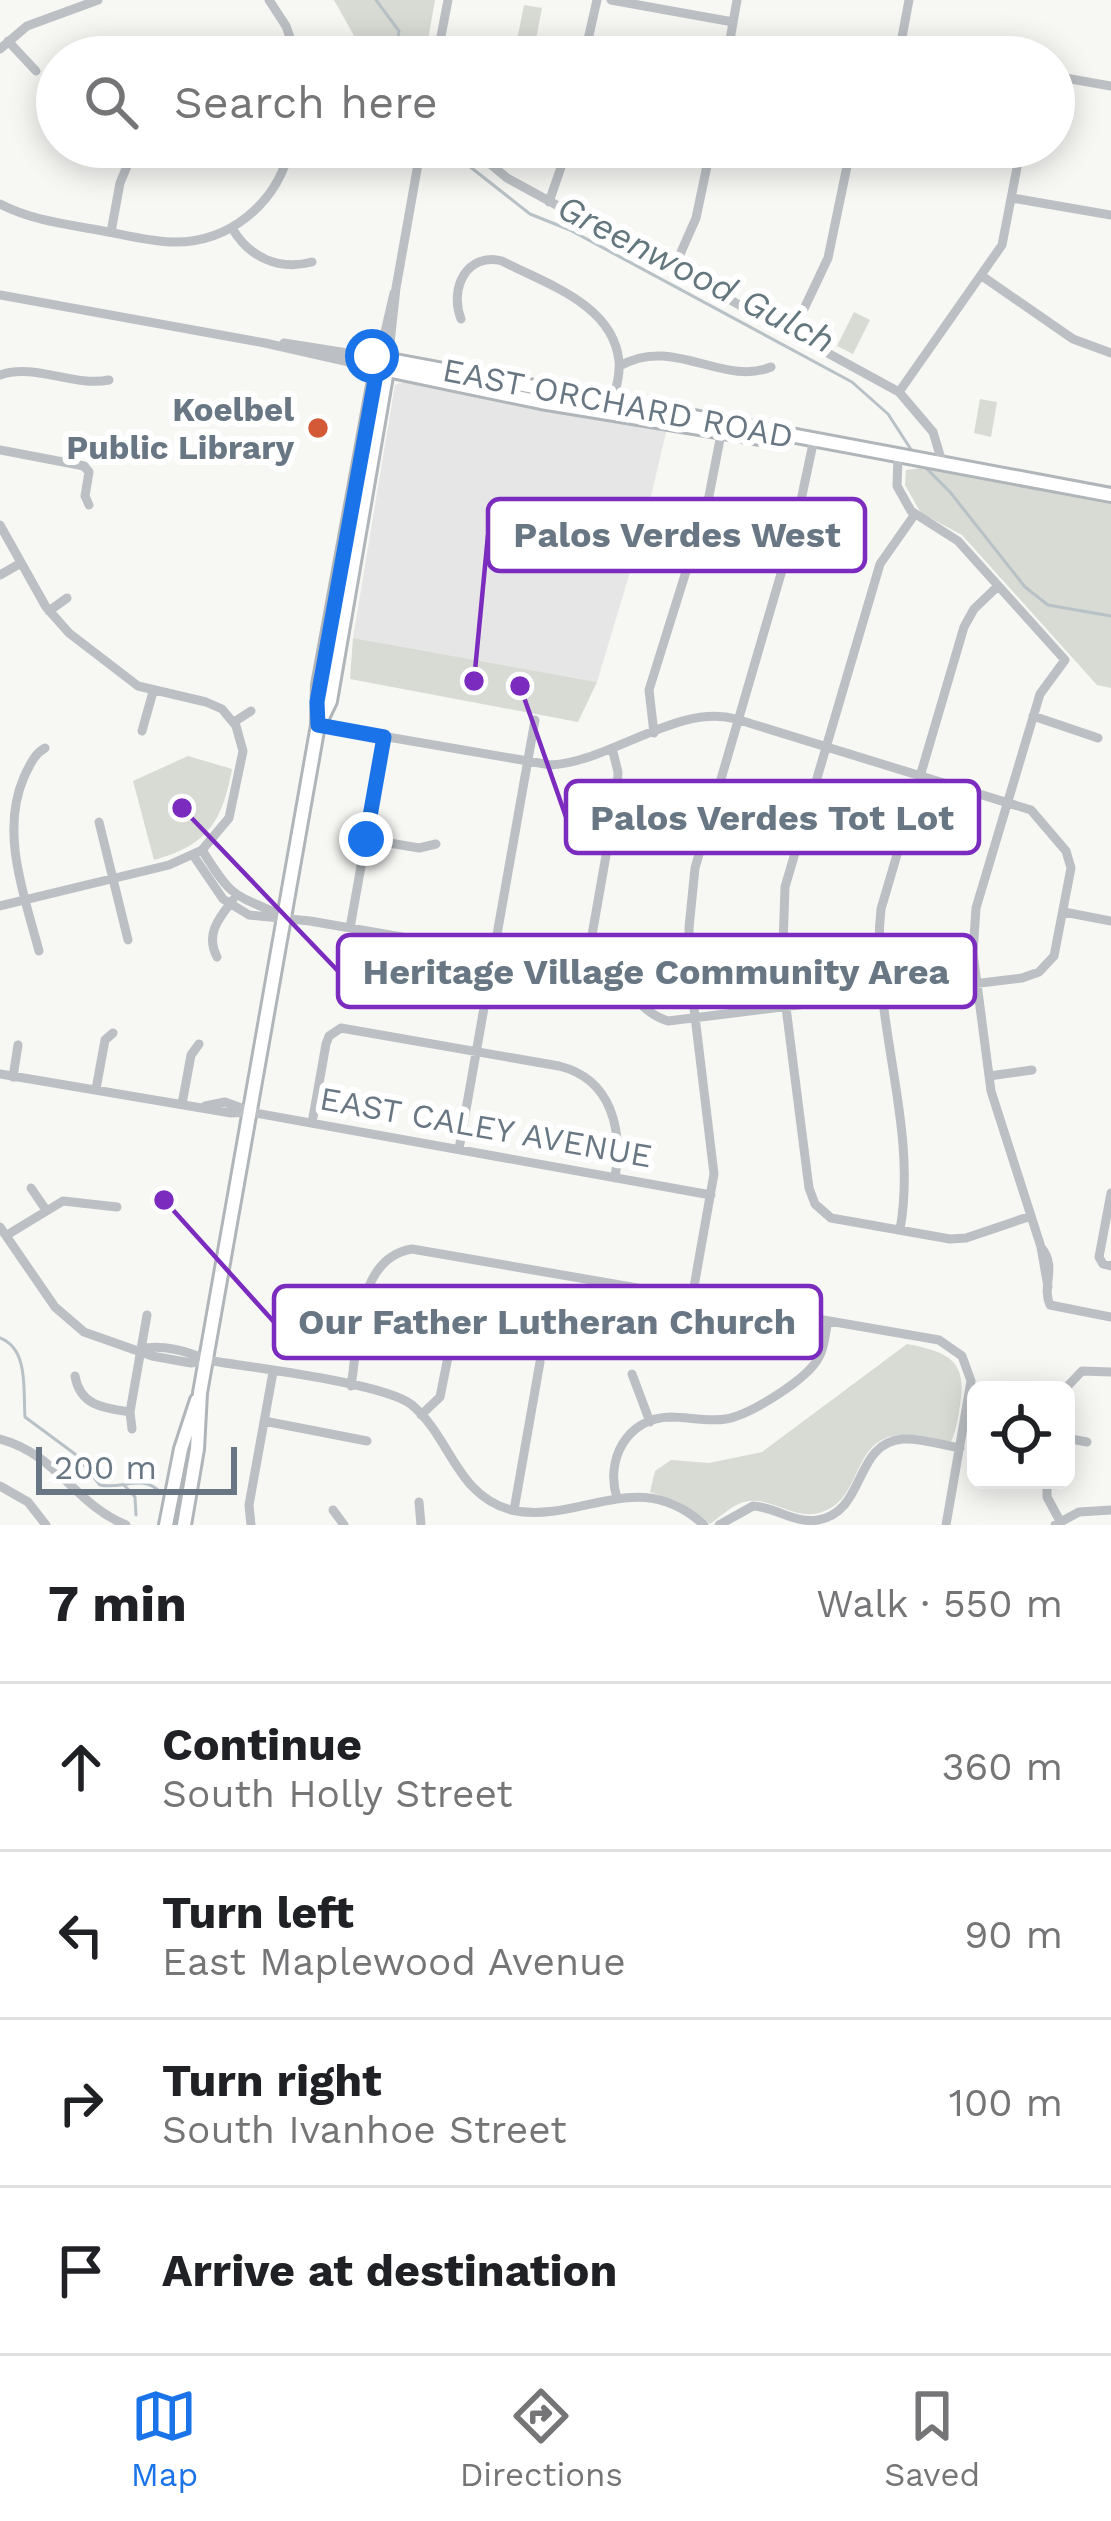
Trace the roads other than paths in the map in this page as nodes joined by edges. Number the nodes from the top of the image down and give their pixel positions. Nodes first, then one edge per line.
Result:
1 (98, 0) edge
2 (268, 0) edge
3 (448, 0) edge
4 (596, 0) edge
5 (611, 0) edge
6 (737, 0) edge
7 (909, 0) edge
8 (73, 4) edge
9 (733, 22) junction
10 (290, 36) edge
11 (441, 36) edge
12 (588, 36) edge
13 (731, 36) edge
14 (902, 36) edge
15 (4, 45) edge
16 (36, 71) dead end
17 (1075, 80) edge
18 (1111, 86) edge
19 (127, 168) edge
20 (281, 168) edge
21 (417, 168) edge
22 (493, 168) edge
23 (561, 168) edge
24 (707, 168) edge
25 (847, 168) edge
26 (1017, 168) edge
27 (1012, 198) junction
28 (549, 202) junction
29 (0, 204) edge
30 (1111, 215) edge
31 (232, 228) junction
32 (111, 232) junction
33 (312, 262) dead end
34 (674, 268) junction
35 (982, 276) junction
36 (0, 296) edge
37 (461, 319) dead end
38 (793, 332) junction
39 (1111, 352) edge
40 (383, 364) junction
41 (620, 366) junction
42 (771, 368) dead end
43 (0, 375) edge
44 (109, 380) dead end
45 (899, 392) junction
46 (614, 409) junction
47 (723, 428) junction
48 (814, 442) junction
49 (0, 451) edge
50 (898, 458) junction
51 (943, 465) junction
52 (1111, 495) edge
53 (89, 505) dead end
54 (915, 514) junction
55 (0, 525) edge
56 (21, 563) junction
57 (0, 575) edge
58 (998, 586) junction
59 (67, 598) dead end
60 (49, 611) junction
61 (153, 692) junction
62 (251, 711) dead end
63 (1033, 716) junction
64 (736, 719) junction
65 (535, 720) dead end
66 (234, 722) junction
67 (318, 725) junction
68 (142, 731) dead end
69 (654, 733) junction
70 (384, 737) junction
71 (1098, 738) dead end
72 (824, 746) junction
73 (45, 748) dead end
74 (612, 748) junction
75 (527, 762) junction
76 (918, 774) junction
77 (1006, 802) junction
78 (99, 822) dead end
79 (366, 839) junction
80 (436, 844) dead end
81 (197, 852) junction
82 (112, 878) junction
83 (26, 900) junction
84 (233, 900) junction
85 (0, 906) edge
86 (1064, 912) junction
87 (285, 917) junction
88 (1111, 921) edge
89 (350, 928) junction
90 (128, 940) dead end
91 (39, 951) dead end
92 (493, 953) junction
93 (217, 957) dead end
94 (586, 969) junction
95 (977, 983) junction
96 (884, 996) junction
97 (786, 1008) junction
98 (695, 1020) junction
99 (113, 1033) dead end
100 (199, 1044) dead end
101 (18, 1045) dead end
102 (476, 1052) junction
103 (1031, 1070) dead end
104 (0, 1075) edge
105 (989, 1076) junction
106 (13, 1077) junction
107 (96, 1089) junction
108 (182, 1104) junction
109 (250, 1112) junction
110 (312, 1123) junction
111 (459, 1149) junction
112 (615, 1178) junction
113 (32, 1188) dead end
114 (1111, 1193) edge
115 (711, 1195) junction
116 (117, 1207) dead end
117 (46, 1210) junction
118 (1031, 1216) junction
119 (900, 1230) junction
120 (4, 1231) edge
121 (1111, 1266) edge
122 (692, 1298) junction
123 (147, 1315) dead end
124 (1111, 1317) edge
125 (828, 1321) junction
126 (450, 1347) dead end
127 (141, 1349) junction
128 (206, 1360) junction
129 (540, 1362) dead end
130 (273, 1372) junction
131 (1111, 1372) edge
132 (632, 1374) dead end
133 (75, 1376) dead end
134 (1070, 1381) edge
135 (351, 1386) junction
136 (200, 1394) junction
137 (130, 1412) junction
138 (421, 1415) junction
139 (264, 1421) junction
140 (650, 1422) junction
141 (132, 1429) dead end
142 (0, 1438) edge
143 (1075, 1440) edge
144 (368, 1441) dead end
145 (1087, 1442) dead end
146 (960, 1448) junction
147 (0, 1486) edge
148 (1046, 1489) edge
149 (617, 1498) junction
150 (419, 1502) dead end
151 (333, 1510) dead end
152 (514, 1510) junction
153 (561, 1510) junction
154 (1111, 1510) edge
155 (1057, 1523) edge
156 (46, 1525) edge
157 (126, 1525) edge
158 (166, 1525) edge
159 (184, 1525) edge
160 (251, 1525) edge
161 (344, 1525) edge
162 (421, 1525) edge
163 (564, 1525) edge
164 (704, 1525) edge
165 (719, 1525) edge
166 (946, 1525) edge

1 - 8 street
2 - 10 street
3 - 11 street
4 - 12 street
5 - 9 street
6 - 9 street
7 - 14 street
8 - 15 street
9 - 13 street
15 - 16 street
17 - 18 street
19 - 32 street
20 - 31 street
21 - 40 street
22 - 28 street
23 - 28 street
24 - 34 street
25 - 38 street
26 - 27 street
27 - 30 street
27 - 35 street
28 - 34 street
29 - 32 street
31 - 32 street
31 - 33 street
34 - 38 street
35 - 39 street
35 - 45 street
36 - 40 street, EAST ORCHARD ROAD
37 - 41 street
38 - 45 street
40 - 46 main road, EAST ORCHARD ROAD
40 - 67 main road
41 - 42 street
41 - 46 street
43 - 44 street
45 - 51 street
46 - 47 main road, EAST ORCHARD ROAD
47 - 48 main road, EAST ORCHARD ROAD
47 - 69 street
48 - 50 main road, EAST ORCHARD ROAD
48 - 64 street
49 - 53 street
50 - 51 main road, EAST ORCHARD ROAD
50 - 54 street
51 - 52 main road, EAST ORCHARD ROAD
54 - 58 street
54 - 72 street
55 - 56 street
56 - 57 street
56 - 60 street
58 - 63 street
58 - 76 street
59 - 60 street
60 - 61 street
61 - 66 street
61 - 68 street
62 - 66 street
63 - 71 street
63 - 77 street
64 - 69 street
64 - 72 street
64 - 98 street
65 - 75 street
66 - 81 street
67 - 70 street
67 - 87 main road
69 - 74 street
70 - 75 street
70 - 79 street
72 - 76 street
72 - 97 street
73 - 83 street
74 - 75 street
74 - 94 street
75 - 92 street
76 - 77 street
76 - 96 street
77 - 86 street
77 - 95 street
78 - 82 street
79 - 80 street
79 - 89 street
81 - 82 street
81 - 84 street
82 - 83 street
82 - 90 street
83 - 85 street
83 - 91 street
84 - 87 street
84 - 93 street
86 - 88 street
86 - 95 street
87 - 89 street
87 - 109 main road
89 - 92 street
92 - 94 street
92 - 102 street
94 - 98 street
95 - 96 street
95 - 105 street
96 - 97 street
96 - 119 street
97 - 98 street
97 - 119 street
98 - 115 street
99 - 107 street
100 - 108 street
101 - 106 street
102 - 110 street
102 - 111 street
102 - 112 street
103 - 105 street
104 - 106 street, EAST CALEY AVENUE
105 - 118 street
106 - 107 street, EAST CALEY AVENUE
107 - 108 street, EAST CALEY AVENUE
108 - 109 street, EAST CALEY AVENUE
109 - 110 street, EAST CALEY AVENUE
109 - 128 main road
110 - 111 street, EAST CALEY AVENUE
111 - 112 street, EAST CALEY AVENUE
112 - 115 street, EAST CALEY AVENUE
113 - 117 street
114 - 121 street
115 - 122 street
116 - 117 street
117 - 120 street
118 - 119 street
118 - 124 street
120 - 127 street
122 - 125 street
122 - 135 street
123 - 127 street
125 - 140 street
125 - 146 street
126 - 138 street
127 - 128 street
127 - 137 street
128 - 130 street
128 - 136 main road
129 - 152 street
130 - 135 street
130 - 139 street
131 - 134 street
132 - 140 street
133 - 137 street
135 - 138 street
136 - 158 main road
136 - 159 main road
137 - 141 street
138 - 152 street
139 - 144 street
139 - 160 street
140 - 149 street
142 - 157 street
143 - 145 street
146 - 165 street
146 - 166 street
147 - 156 street
148 - 155 street
149 - 153 street
149 - 164 street
150 - 162 street
151 - 161 street
152 - 153 street
153 - 163 street
154 - 155 street

